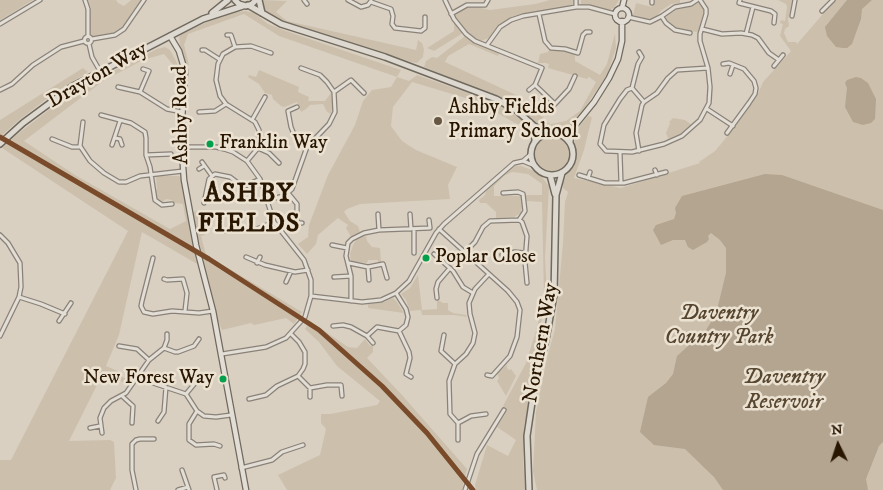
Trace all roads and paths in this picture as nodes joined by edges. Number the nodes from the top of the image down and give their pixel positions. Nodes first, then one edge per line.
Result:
1 (40, 0) edge
2 (85, 0) edge
3 (144, 0) edge
4 (228, 0) edge
5 (235, 0) edge
6 (257, 0) edge
7 (304, 0) edge
8 (348, 0) edge
9 (445, 0) edge
10 (488, 0) edge
11 (576, 0) edge
12 (624, 0) edge
13 (698, 0) edge
14 (795, 0) edge
15 (832, 0) edge
16 (371, 1) edge
17 (685, 2) edge
18 (739, 3) edge
19 (307, 4) dead end
20 (246, 6) junction
21 (576, 7) junction
22 (753, 7) junction
23 (622, 8) junction
24 (822, 11) dead end
25 (262, 13) junction
26 (451, 14) junction
27 (539, 14) junction
28 (615, 14) junction
29 (662, 16) junction
30 (792, 16) dead end
31 (425, 17) dead end
32 (628, 17) junction
33 (203, 19) junction
34 (622, 22) junction
35 (774, 23) dead end
36 (0, 24) edge
37 (702, 29) junction
38 (590, 32) dead end
39 (690, 33) dead end
40 (746, 34) junction
41 (227, 35) dead end
42 (88, 36) junction
43 (170, 36) junction
44 (92, 39) junction
45 (84, 41) junction
46 (88, 44) junction
47 (487, 45) junction
48 (235, 47) junction
49 (202, 50) dead end
50 (638, 52) dead end
51 (271, 53) dead end
52 (783, 55) dead end
53 (648, 56) dead end
54 (642, 57) junction
55 (219, 59) junction
56 (779, 60) junction
57 (723, 64) dead end
58 (733, 65) junction
59 (774, 66) dead end
60 (301, 68) dead end
61 (708, 68) junction
62 (143, 69) dead end
63 (100, 72) junction
64 (730, 74) dead end
65 (575, 76) dead end
66 (534, 85) junction
67 (118, 87) dead end
68 (632, 88) junction
69 (0, 90) edge
70 (529, 90) dead end
71 (140, 92) junction
72 (334, 92) junction
73 (364, 93) dead end
74 (265, 97) dead end
75 (644, 102) junction
76 (226, 104) junction
77 (297, 108) dead end
78 (706, 109) junction
79 (183, 112) junction
80 (199, 112) dead end
81 (101, 115) dead end
82 (252, 120) junction
83 (120, 121) junction
84 (83, 122) dead end
85 (534, 126) junction
86 (733, 126) junction
87 (572, 129) junction
88 (548, 133) junction
89 (727, 133) dead end
90 (561, 135) junction
91 (115, 138) junction
92 (52, 139) dead end
93 (535, 141) junction
94 (570, 143) junction
95 (0, 144) edge
96 (112, 145) dead end
97 (122, 145) dead end
98 (80, 146) junction
99 (182, 147) junction
100 (307, 147) junction
101 (258, 148) junction
102 (640, 151) junction
103 (620, 153) junction
104 (171, 154) dead end
105 (531, 154) junction
106 (146, 155) junction
107 (247, 161) junction
108 (523, 161) junction
109 (202, 162) dead end
110 (279, 163) dead end
111 (204, 166) junction
112 (535, 166) junction
113 (199, 169) dead end
114 (655, 170) dead end
115 (183, 171) junction
116 (590, 172) dead end
117 (666, 172) dead end
118 (562, 173) junction
119 (151, 175) junction
120 (550, 175) junction
121 (579, 175) dead end
122 (657, 175) junction
123 (212, 176) junction
124 (588, 178) junction
125 (260, 179) junction
126 (620, 183) junction
127 (243, 187) junction
128 (288, 193) junction
129 (503, 193) dead end
130 (556, 195) junction
131 (242, 197) dead end
132 (266, 200) junction
133 (204, 203) dead end
134 (172, 204) dead end
135 (378, 214) dead end
136 (410, 214) dead end
137 (429, 220) dead end
138 (519, 220) junction
139 (274, 222) junction
140 (302, 223) dead end
141 (439, 229) junction
142 (379, 230) junction
143 (413, 230) junction
144 (223, 231) dead end
145 (0, 235) edge
146 (332, 245) dead end
147 (347, 248) junction
148 (465, 252) junction
149 (526, 253) junction
150 (414, 254) dead end
151 (434, 254) dead end
152 (502, 255) dead end
153 (260, 257) dead end
154 (153, 258) dead end
155 (246, 258) dead end
156 (257, 262) junction
157 (349, 263) junction
158 (368, 266) junction
159 (450, 268) junction
160 (308, 270) junction
161 (291, 271) junction
162 (488, 275) junction
163 (350, 276) junction
164 (334, 277) dead end
165 (387, 278) dead end
166 (164, 279) dead end
167 (369, 280) dead end
168 (286, 282) dead end
169 (527, 283) dead end
170 (396, 293) junction
171 (473, 293) junction
172 (311, 296) junction
173 (19, 297) junction
174 (437, 298) dead end
175 (351, 301) junction
176 (71, 303) dead end
177 (185, 311) junction
178 (213, 311) junction
179 (65, 314) junction
180 (59, 321) dead end
181 (334, 326) dead end
182 (400, 331) junction
183 (167, 334) dead end
184 (291, 334) junction
185 (444, 335) dead end
186 (0, 336) edge
187 (367, 336) junction
188 (199, 339) dead end
189 (373, 343) dead end
190 (119, 346) dead end
191 (164, 348) junction
192 (222, 354) junction
193 (149, 360) junction
194 (455, 364) junction
195 (139, 373) junction
196 (487, 375) dead end
197 (298, 376) junction
198 (410, 377) dead end
199 (209, 378) dead end
200 (166, 387) junction
201 (310, 388) junction
202 (186, 394) junction
203 (122, 396) junction
204 (342, 396) dead end
205 (310, 397) dead end
206 (249, 400) dead end
207 (504, 410) dead end
208 (197, 411) junction
209 (486, 414) dead end
210 (231, 415) junction
211 (158, 421) dead end
212 (132, 423) dead end
213 (458, 423) junction
214 (100, 426) junction
215 (90, 428) dead end
216 (102, 433) dead end
217 (154, 439) dead end
218 (458, 440) dead end
219 (303, 445) dead end
220 (220, 446) dead end
221 (241, 468) junction
222 (182, 470) dead end
223 (225, 478) dead end
224 (189, 488) edge
225 (136, 490) edge
226 (178, 490) edge
227 (217, 490) edge
228 (246, 490) edge
229 (465, 490) edge
230 (529, 490) edge

1 - 36 street
2 - 42 street
3 - 44 street
4 - 33 main road, Drayton Way
5 - 20 main road
6 - 20 main road, Drayton Way
6 - 25 main road
7 - 19 street
8 - 16 street
9 - 26 street
10 - 26 street
11 - 21 street
12 - 23 street
13 - 17 street
13 - 37 street
14 - 30 street
15 - 24 street
16 - 31 street
17 - 29 street
18 - 22 street
20 - 25 main road
20 - 33 main road, Drayton Way
21 - 27 street
21 - 28 street
22 - 35 street
22 - 40 street
23 - 28 street
23 - 32 street
25 - 85 main road
26 - 47 street
27 - 38 street
27 - 47 street
28 - 34 street
29 - 32 street
29 - 39 street
32 - 34 street
33 - 43 main road, Drayton Way
34 - 87 street
37 - 40 street
37 - 61 street
40 - 56 street
41 - 48 street
42 - 44 street
42 - 45 street
43 - 63 main road, Drayton Way
43 - 79 street, Ashby Road
44 - 46 street
45 - 46 street
45 - 69 street
46 - 63 street
47 - 66 street
48 - 51 street
48 - 55 street
49 - 55 street
50 - 54 street
52 - 56 street
53 - 54 street
54 - 68 street
55 - 76 street
56 - 59 street
57 - 58 street
58 - 64 street
58 - 86 street
60 - 72 street
61 - 75 street
61 - 78 street
62 - 71 street
63 - 95 main road, Drayton Way
65 - 66 street
66 - 70 street
67 - 71 street
68 - 75 street
68 - 103 street
71 - 79 street
72 - 73 street
72 - 100 street
74 - 82 street
75 - 102 street
76 - 80 street
76 - 82 street
77 - 100 street
78 - 86 street
78 - 102 street
79 - 99 street, Ashby Road
81 - 83 street
82 - 101 street
83 - 91 street
83 - 106 street
84 - 98 street
85 - 88 main road
85 - 93 main road
86 - 89 street
87 - 90 street
87 - 94 street
88 - 90 main road
88 - 93 main road
90 - 94 main road
91 - 96 street
91 - 97 street
92 - 98 street
93 - 105 main road
94 - 118 main road
98 - 119 street
99 - 107 street
99 - 115 street, Ashby Road
100 - 128 street
101 - 107 street
101 - 110 street
102 - 103 street
103 - 126 street
104 - 106 street
105 - 108 street
105 - 112 main road
106 - 119 street
107 - 125 street
108 - 112 street
108 - 141 street
109 - 111 street
111 - 113 street
111 - 123 street
112 - 120 main road
114 - 122 street
115 - 119 street
115 - 178 street, Ashby Road
116 - 124 street
117 - 122 street
118 - 120 main road
118 - 130 main road
119 - 134 street
120 - 130 main road
121 - 124 street
122 - 126 street
123 - 127 street
123 - 133 street
124 - 126 street
125 - 127 street
125 - 132 street
127 - 131 street
128 - 132 street
128 - 140 street
129 - 138 street
130 - 230 main road, Northern Way
132 - 139 street
135 - 142 street
136 - 143 street
137 - 143 street
138 - 148 street
138 - 149 street
139 - 144 street
139 - 160 street
141 - 148 street
141 - 170 street
142 - 143 street
142 - 147 street
143 - 150 street
145 - 173 street
146 - 147 street
147 - 157 street
148 - 162 street
149 - 152 street
149 - 169 street
151 - 159 street
153 - 156 street
154 - 177 street
155 - 156 street
156 - 161 street
157 - 158 street
157 - 163 street
158 - 165 street
158 - 167 street
159 - 171 street
159 - 174 street
160 - 161 street
160 - 172 street
161 - 168 street
162 - 171 street
162 - 196 street
163 - 164 street
163 - 175 street
166 - 177 street
170 - 175 street
170 - 182 street
171 - 194 street
172 - 175 street
172 - 184 street
173 - 179 street
173 - 186 street
176 - 179 street
177 - 178 street
178 - 192 street, Ashby Road
179 - 180 street
181 - 187 street
182 - 187 street
182 - 198 street
183 - 191 street
184 - 192 street
184 - 197 street
185 - 194 street
187 - 189 street
188 - 191 street
190 - 193 street
191 - 193 street
192 - 210 street, Ashby Road
193 - 195 street
194 - 213 street
195 - 200 street
195 - 203 street
197 - 201 street
197 - 206 street
199 - 202 street
200 - 202 street
200 - 211 street
201 - 204 street
201 - 205 street
202 - 208 street
203 - 212 street
203 - 214 street
207 - 229 street
208 - 210 street
208 - 220 street
209 - 213 street
210 - 221 street, Ashby Road
213 - 218 street
214 - 215 street
214 - 216 street
217 - 225 street
219 - 221 street
221 - 228 street, Ashby Road
222 - 224 street
223 - 227 street
224 - 226 street

